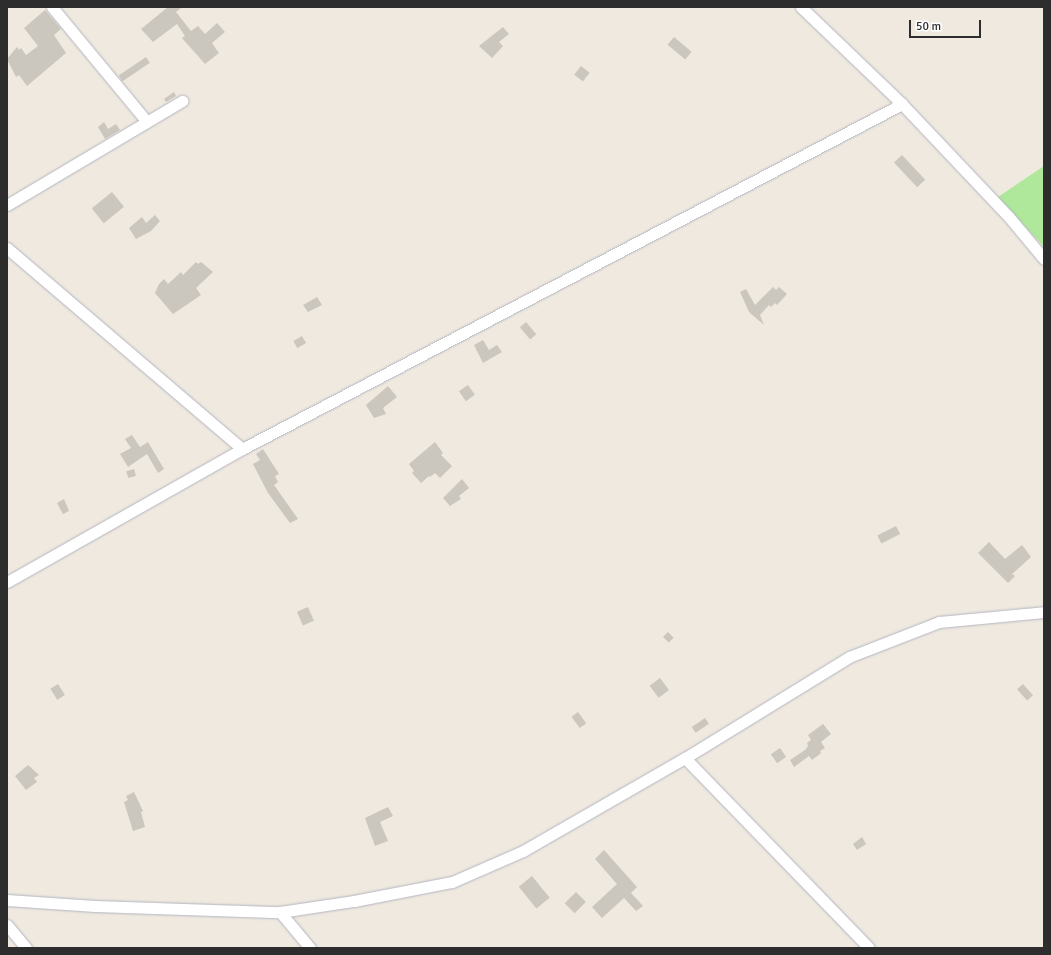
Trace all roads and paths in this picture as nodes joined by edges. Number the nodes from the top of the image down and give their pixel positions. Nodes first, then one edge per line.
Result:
1 (52, 7) edge
2 (800, 7) edge
3 (182, 101) dead end
4 (902, 104) junction
5 (148, 122) junction
6 (7, 205) edge
7 (7, 248) edge
8 (1044, 259) edge
9 (242, 449) junction
10 (7, 582) edge
11 (1044, 612) edge
12 (685, 758) junction
13 (7, 900) edge
14 (280, 912) junction
15 (7, 924) edge
16 (26, 948) edge
17 (310, 948) edge
18 (869, 948) edge

1 - 5 street
2 - 4 street
3 - 5 street
4 - 8 street
4 - 9 street
5 - 6 street
7 - 9 street
9 - 10 street
11 - 12 street
12 - 14 street
12 - 18 street
13 - 14 street
14 - 17 street
15 - 16 street

